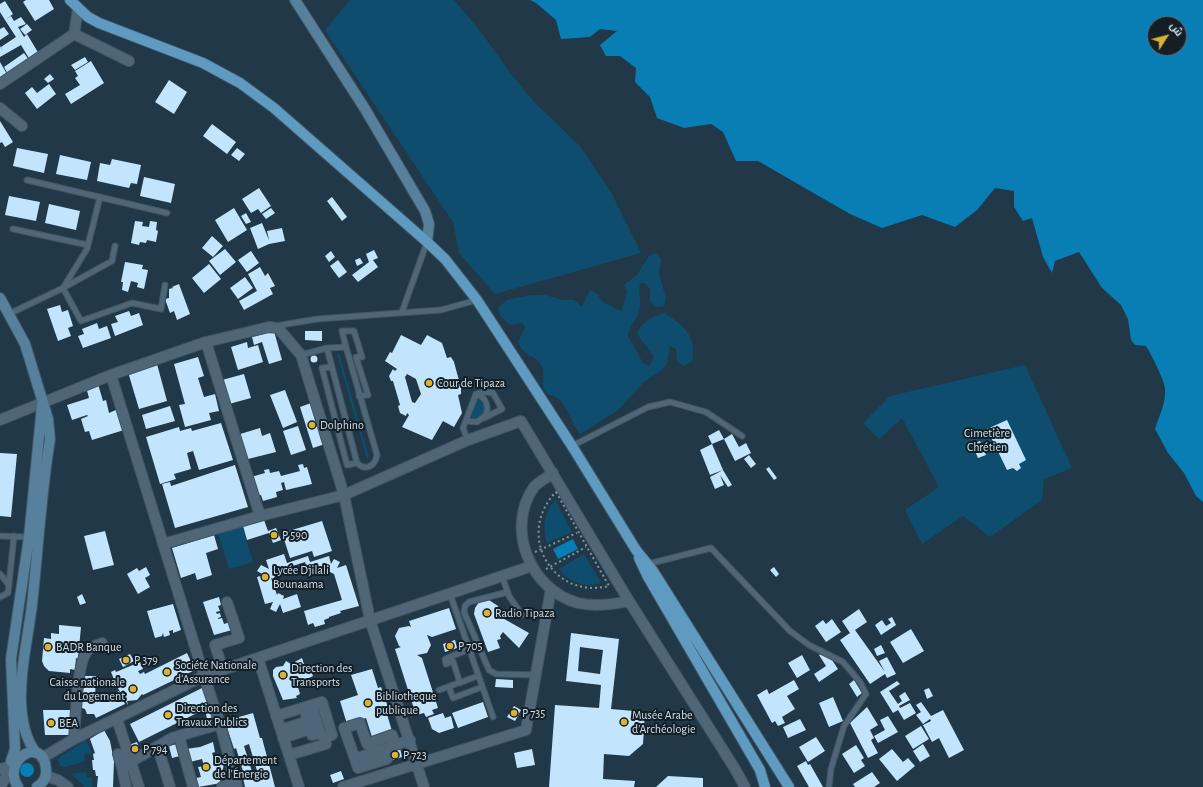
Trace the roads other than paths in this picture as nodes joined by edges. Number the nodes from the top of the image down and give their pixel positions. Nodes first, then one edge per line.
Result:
1 (70, 0) edge
2 (295, 0) edge
3 (78, 9) junction
4 (74, 34) junction
5 (129, 61) dead end
6 (0, 84) edge
7 (0, 108) edge
8 (22, 126) dead end
9 (27, 180) dead end
10 (100, 197) junction
11 (167, 213) dead end
12 (13, 229) dead end
13 (427, 242) junction
14 (88, 245) junction
15 (115, 246) dead end
16 (165, 285) dead end
17 (63, 288) junction
18 (0, 298) edge
19 (477, 300) junction
20 (402, 312) junction
21 (9, 314) junction
22 (274, 327) junction
23 (206, 342) junction
24 (346, 347) junction
25 (327, 348) junction
26 (301, 355) junction
27 (332, 367) junction
28 (111, 375) junction
29 (476, 394) junction
30 (359, 396) junction
31 (42, 402) junction
32 (484, 418) junction
33 (0, 420) edge
34 (466, 421) junction
35 (742, 436) dead end
36 (468, 440) junction
37 (572, 446) junction
38 (357, 463) junction
39 (553, 473) junction
40 (344, 495) junction
41 (260, 516) junction
42 (0, 536) edge
43 (14, 536) junction
44 (29, 537) junction
45 (163, 544) junction
46 (636, 550) junction
47 (648, 564) junction
48 (534, 569) junction
49 (0, 574) edge
50 (502, 576) junction
51 (9, 585) junction
52 (551, 589) junction
53 (508, 592) junction
54 (450, 594) junction
55 (0, 597) edge
56 (629, 601) junction
57 (227, 602) dead end
58 (522, 615) dead end
59 (370, 620) junction
60 (102, 643) dead end
61 (468, 646) junction
62 (258, 658) junction
63 (223, 670) junction
64 (537, 675) junction
65 (204, 676) junction
66 (478, 676) junction
67 (460, 683) junction
68 (449, 687) junction
69 (482, 687) junction
70 (439, 690) dead end
71 (276, 716) junction
72 (493, 717) dead end
73 (117, 718) junction
74 (220, 724) junction
75 (179, 736) junction
76 (74, 739) junction
77 (410, 740) junction
78 (396, 745) junction
79 (158, 748) junction
80 (118, 754) dead end
81 (288, 755) junction
82 (39, 756) junction
83 (418, 763) junction
84 (126, 764) junction
85 (7, 768) edge
86 (46, 776) junction
87 (361, 784) edge
88 (237, 785) edge
89 (0, 787) edge
90 (18, 787) edge
91 (38, 787) edge
92 (68, 787) edge
93 (126, 787) edge
94 (139, 787) edge
95 (170, 787) edge
96 (193, 787) edge
97 (222, 787) edge
98 (299, 787) edge
99 (343, 787) edge
100 (424, 787) edge
101 (745, 787) edge
102 (765, 787) edge
103 (790, 787) edge
104 (829, 787) edge

1 - 3 main road
2 - 13 main road
3 - 4 street
3 - 13 main road
4 - 5 street
4 - 6 street
7 - 8 street
9 - 10 lane
10 - 11 lane
10 - 14 lane
12 - 14 lane
13 - 19 main road
13 - 20 lane
14 - 17 lane
15 - 17 lane
16 - 17 lane
17 - 21 lane
18 - 21 main road
19 - 20 lane
19 - 37 main road
20 - 22 lane
21 - 31 main road
22 - 23 street
22 - 26 street
23 - 28 street
23 - 41 street
24 - 25 lane
24 - 30 lane
24 - 30 lane
25 - 26 lane
25 - 27 lane
26 - 40 street
27 - 38 lane
27 - 38 lane
28 - 31 street
28 - 45 street
29 - 32 lane
29 - 32 lane
29 - 34 lane
30 - 38 lane
31 - 33 street
31 - 44 main road
31 - 82 main road
32 - 34 lane
34 - 36 lane
35 - 37 lane
36 - 39 street
36 - 40 street
37 - 46 main road
39 - 48 street
39 - 56 street
40 - 41 street
40 - 59 street
41 - 45 street
42 - 43 lane
43 - 44 lane
43 - 51 lane
44 - 85 main road
45 - 65 street
46 - 47 main road
46 - 102 main road
47 - 103 main road
47 - 104 lane
48 - 50 street
48 - 52 street
49 - 51 lane
50 - 53 lane
50 - 54 street
51 - 55 lane
52 - 56 street
52 - 64 street
53 - 58 lane
53 - 64 lane
54 - 59 street
54 - 61 lane
56 - 101 street
57 - 63 street
59 - 62 street
59 - 77 street
60 - 76 street
61 - 66 lane
61 - 67 lane
62 - 63 street
62 - 71 street
63 - 65 street
64 - 83 street
65 - 73 street
65 - 74 street
66 - 67 lane
66 - 69 lane
67 - 68 lane
68 - 69 lane
68 - 70 lane
69 - 72 lane
71 - 81 street
71 - 81 street
73 - 76 street
73 - 84 street
74 - 75 street
74 - 88 street
75 - 79 street
75 - 96 street
76 - 82 street
77 - 78 street
77 - 83 street
78 - 78 street
79 - 84 street
79 - 95 street
80 - 84 street
81 - 98 street
82 - 85 main road
82 - 86 main road
83 - 87 street
83 - 100 street
84 - 93 street
84 - 94 street
85 - 89 street
85 - 90 main road
86 - 91 main road
86 - 92 street
87 - 99 street
88 - 97 street

